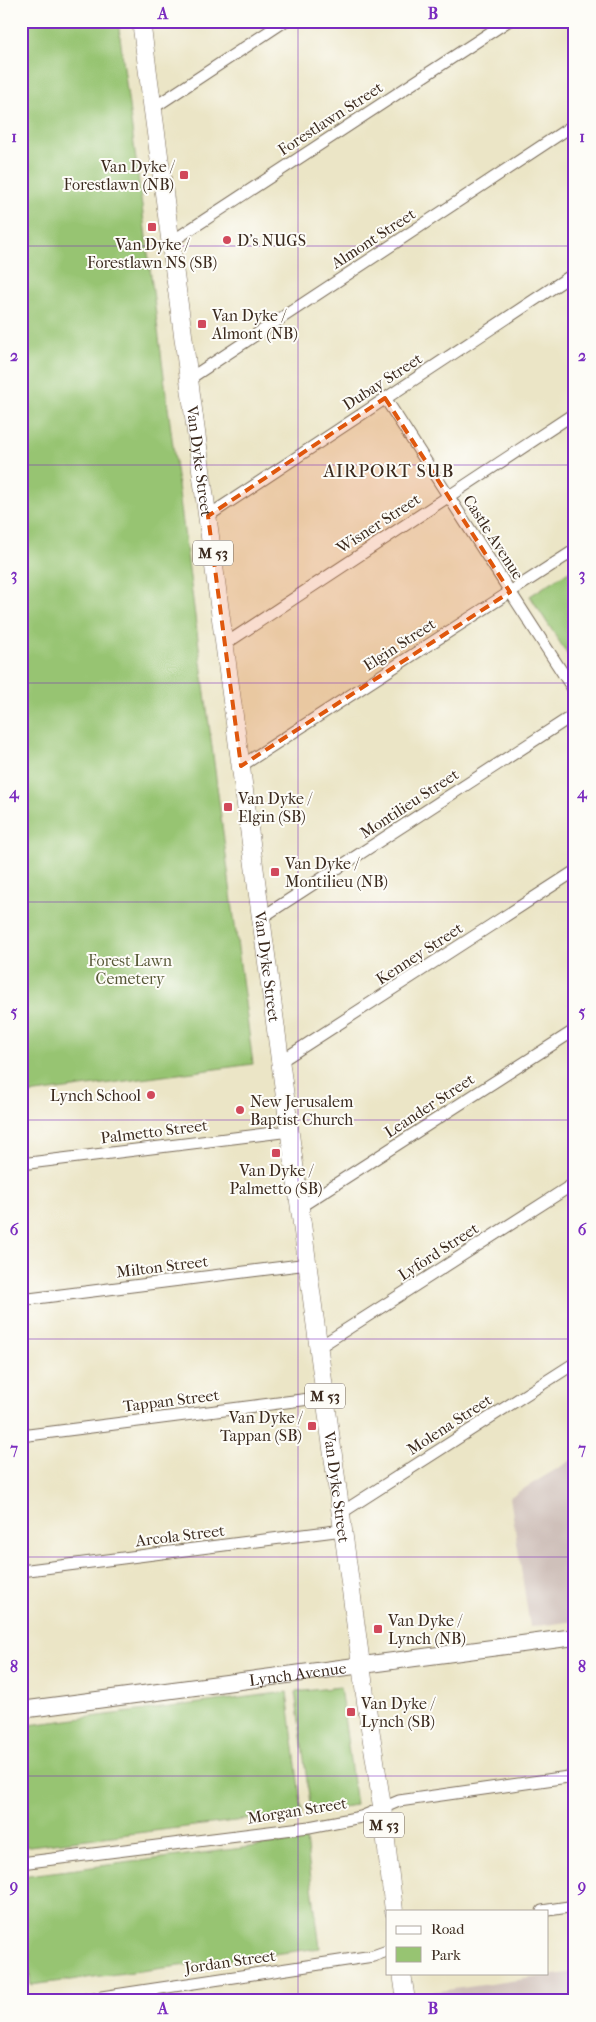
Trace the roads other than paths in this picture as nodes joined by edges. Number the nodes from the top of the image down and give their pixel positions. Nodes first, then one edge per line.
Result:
1 (141, 21) edge
2 (285, 21) edge
3 (508, 21) edge
4 (153, 108) junction
5 (575, 124) edge
6 (171, 242) junction
7 (575, 274) edge
8 (189, 379) junction
9 (385, 398) junction
10 (575, 413) edge
11 (448, 496) junction
12 (208, 516) junction
13 (575, 550) edge
14 (510, 592) junction
15 (225, 644) junction
16 (575, 692) edge
17 (575, 714) edge
18 (241, 766) junction
19 (575, 871) edge
20 (262, 918) junction
21 (575, 1030) edge
22 (281, 1061) junction
23 (290, 1131) junction
24 (21, 1164) edge
25 (575, 1183) edge
26 (300, 1207) junction
27 (308, 1264) junction
28 (21, 1300) edge
29 (319, 1347) junction
30 (575, 1363) edge
31 (325, 1397) junction
32 (21, 1436) edge
33 (342, 1522) junction
34 (21, 1571) edge
35 (575, 1637) edge
36 (361, 1667) junction
37 (21, 1710) edge
38 (575, 1776) edge
39 (382, 1806) junction
40 (21, 1864) edge
41 (575, 1906) edge
42 (394, 1910) edge
43 (548, 1910) edge
44 (386, 1951) edge
45 (402, 1974) edge
46 (75, 2001) edge
47 (406, 2001) edge

1 - 4 main road, Van Dyke Street / M 53
2 - 4 street
3 - 6 street, Forestlawn Street
4 - 6 main road, Van Dyke Street / M 53
5 - 8 street, Almont Street
6 - 8 main road, Van Dyke Street / M 53
7 - 9 street, Dubay Street
8 - 12 main road, Van Dyke Street / M 53
9 - 11 street, Castle Avenue
9 - 12 street, Dubay Street
10 - 11 street, Wisner Street
11 - 14 street, Castle Avenue
11 - 15 street, Wisner Street
12 - 15 main road, Van Dyke Street / M 53
13 - 14 street, Elgin Street
14 - 16 street, Castle Avenue
14 - 18 street, Elgin Street
15 - 18 main road, Van Dyke Street / M 53
17 - 20 street, Montilieu Street
18 - 20 main road, Van Dyke Street / M 53
19 - 22 street, Kenney Street
20 - 22 main road, Van Dyke Street / M 53
21 - 26 street, Leander Street
22 - 23 main road, Van Dyke Street / M 53
23 - 24 street, Palmetto Street
23 - 26 main road, Van Dyke Street / M 53
25 - 29 street, Lyford Street
26 - 27 main road, Van Dyke Street / M 53
27 - 28 street, Milton Street
27 - 29 main road, Van Dyke Street / M 53
29 - 31 main road, Van Dyke Street / M 53
30 - 33 street, Molena Street
31 - 32 street, Tappan Street
31 - 33 main road, Van Dyke Street / M 53
33 - 34 street, Arcola Street
33 - 36 main road, Van Dyke Street / M 53
35 - 36 street, Lynch Avenue
36 - 37 street, Lynch Avenue
36 - 39 main road, Van Dyke Street / M 53
38 - 39 street, Morgan Street
39 - 40 street, Morgan Street
39 - 42 main road, Van Dyke Street / M 53
41 - 43 street
44 - 46 street, Jordan Street
45 - 47 main road

